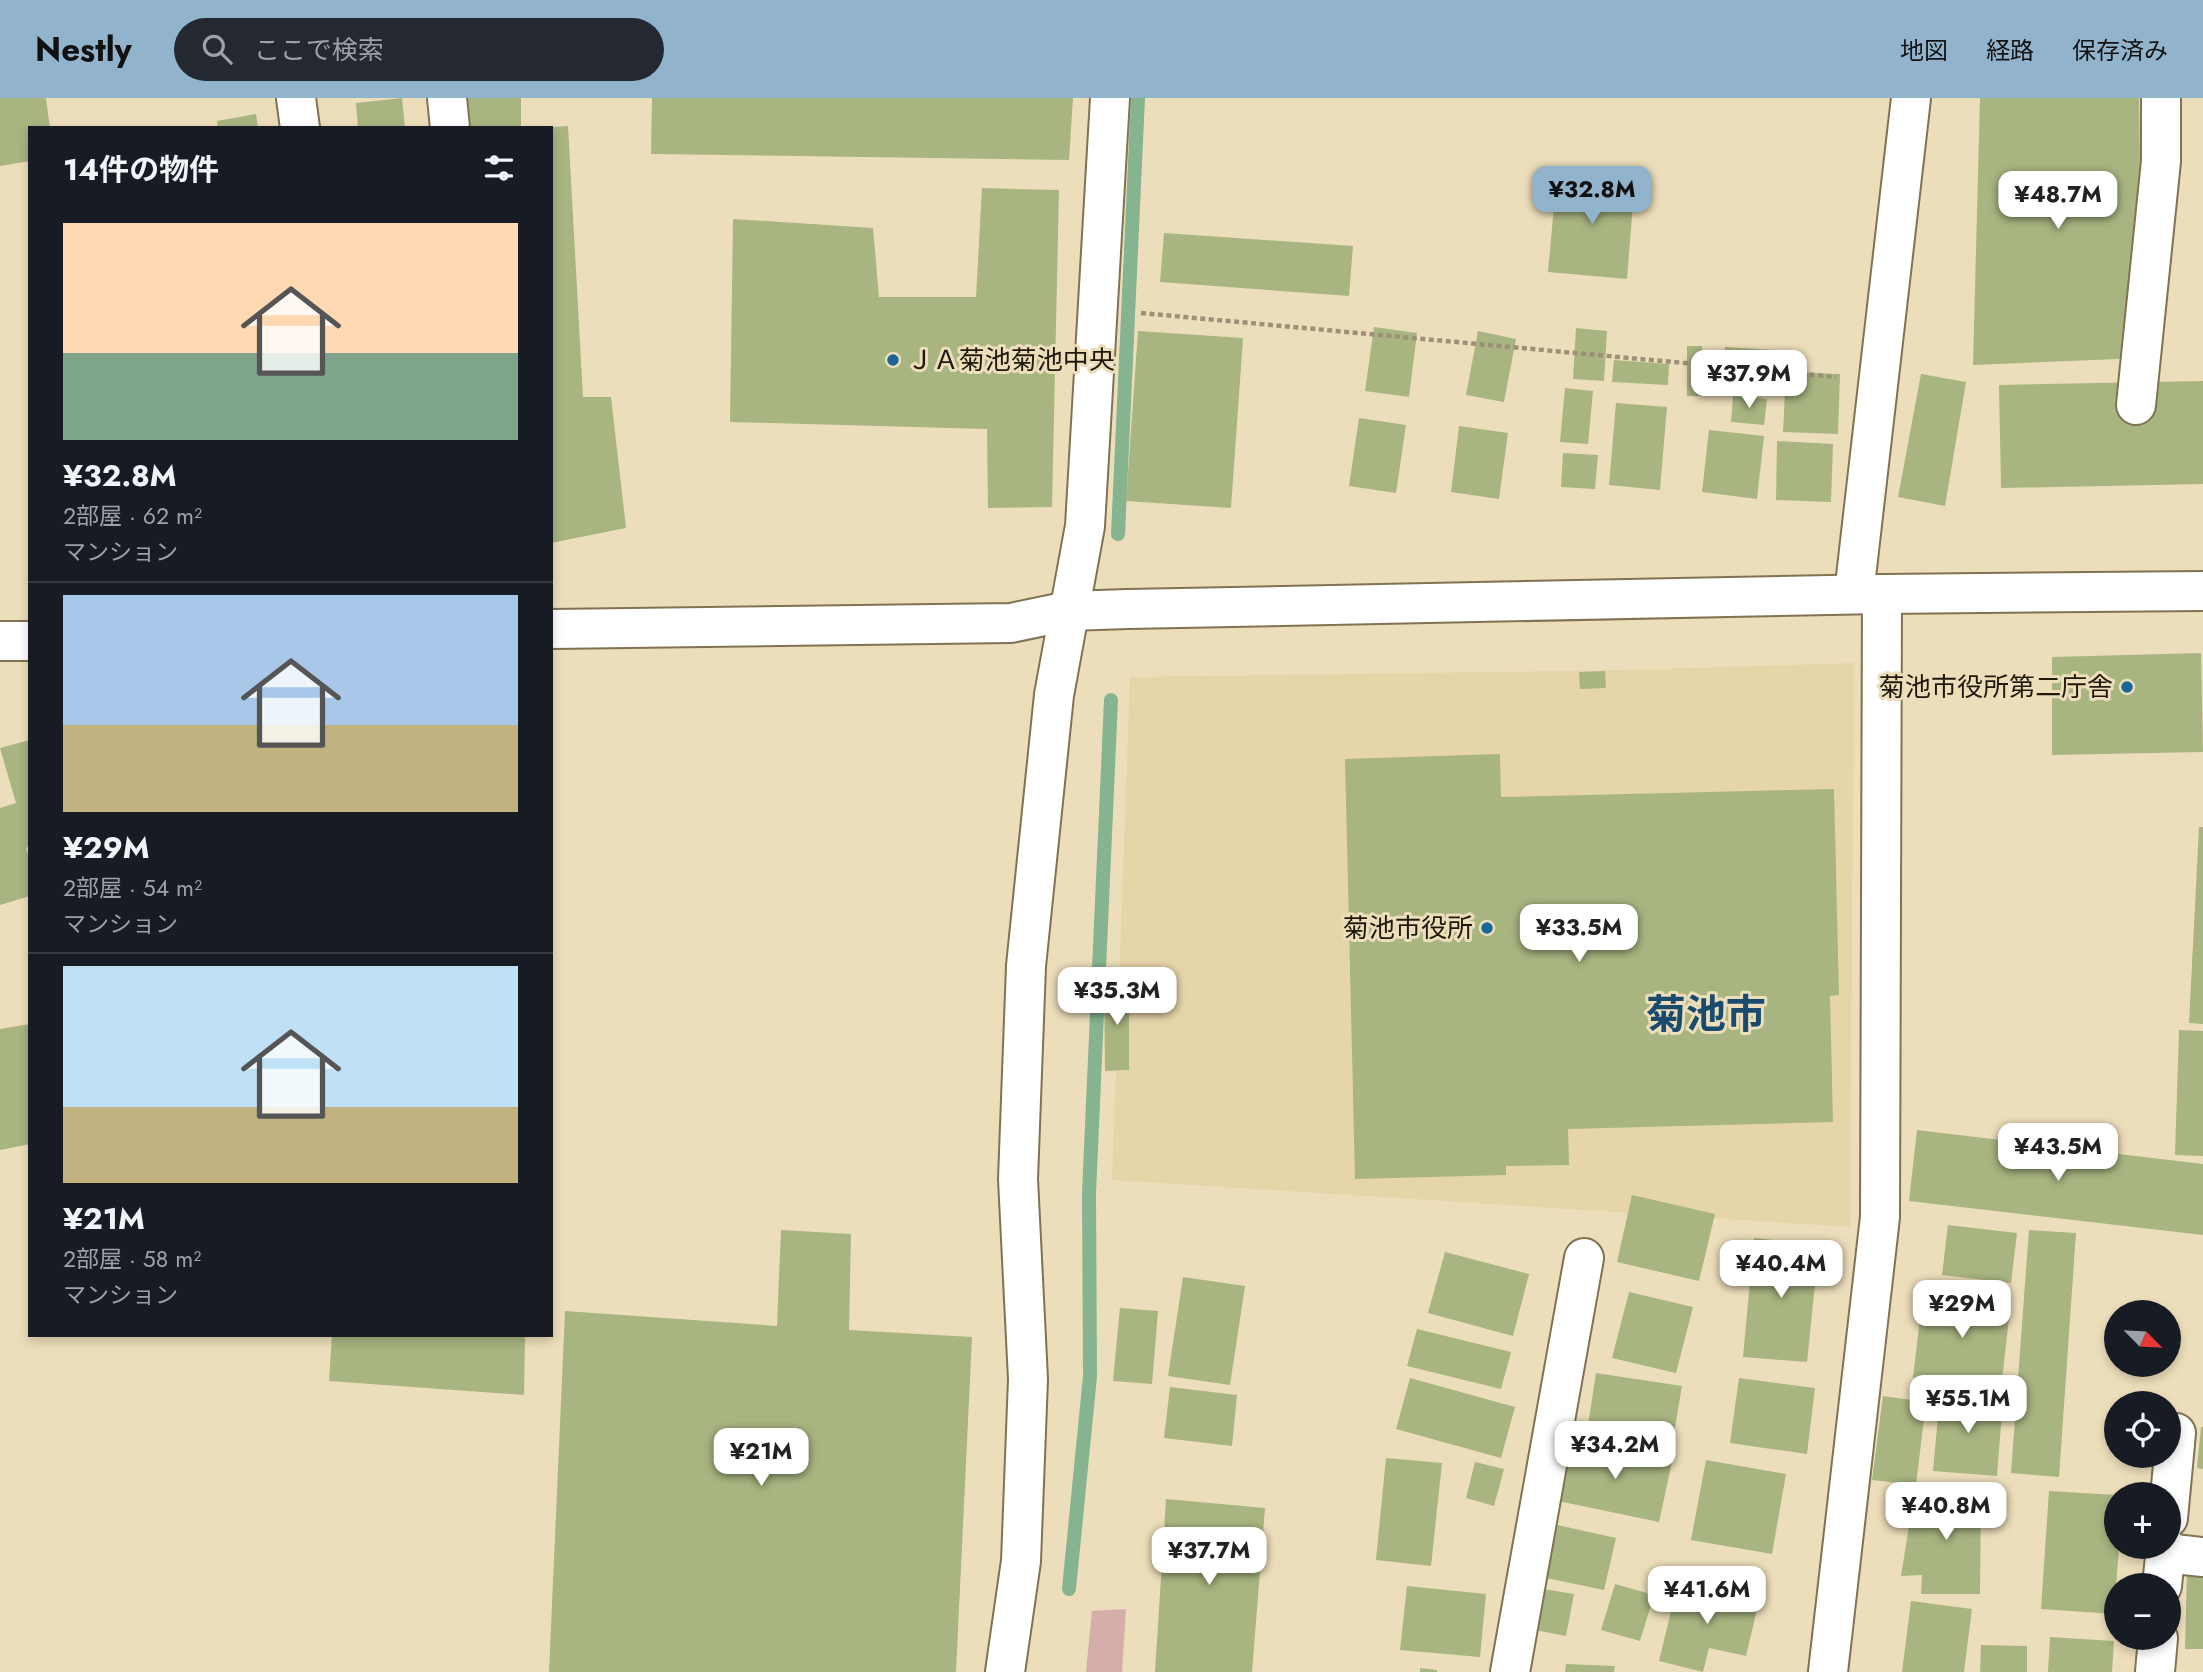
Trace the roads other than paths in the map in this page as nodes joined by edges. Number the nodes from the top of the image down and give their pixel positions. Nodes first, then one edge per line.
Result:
1 (296, 98) edge
2 (447, 98) edge
3 (1110, 98) edge
4 (1911, 98) edge
5 (2161, 98) edge
6 (300, 126) edge
7 (450, 126) edge
8 (2136, 405) dead end
9 (2203, 591) edge
10 (1868, 594) junction
11 (1068, 611) junction
12 (553, 629) edge
13 (28, 640) edge
14 (0, 641) edge
15 (1584, 1258) dead end
16 (2181, 1554) edge
17 (2203, 1557) edge
18 (2157, 1650) edge
19 (1005, 1672) edge
20 (1510, 1672) edge
21 (1828, 1672) edge
22 (2155, 1672) edge

1 - 6 street
2 - 7 street
3 - 11 street
4 - 10 street
5 - 8 street
9 - 10 street
10 - 11 street
10 - 21 street
11 - 12 street
11 - 19 street
13 - 14 street
15 - 20 street
16 - 17 street
18 - 22 street

